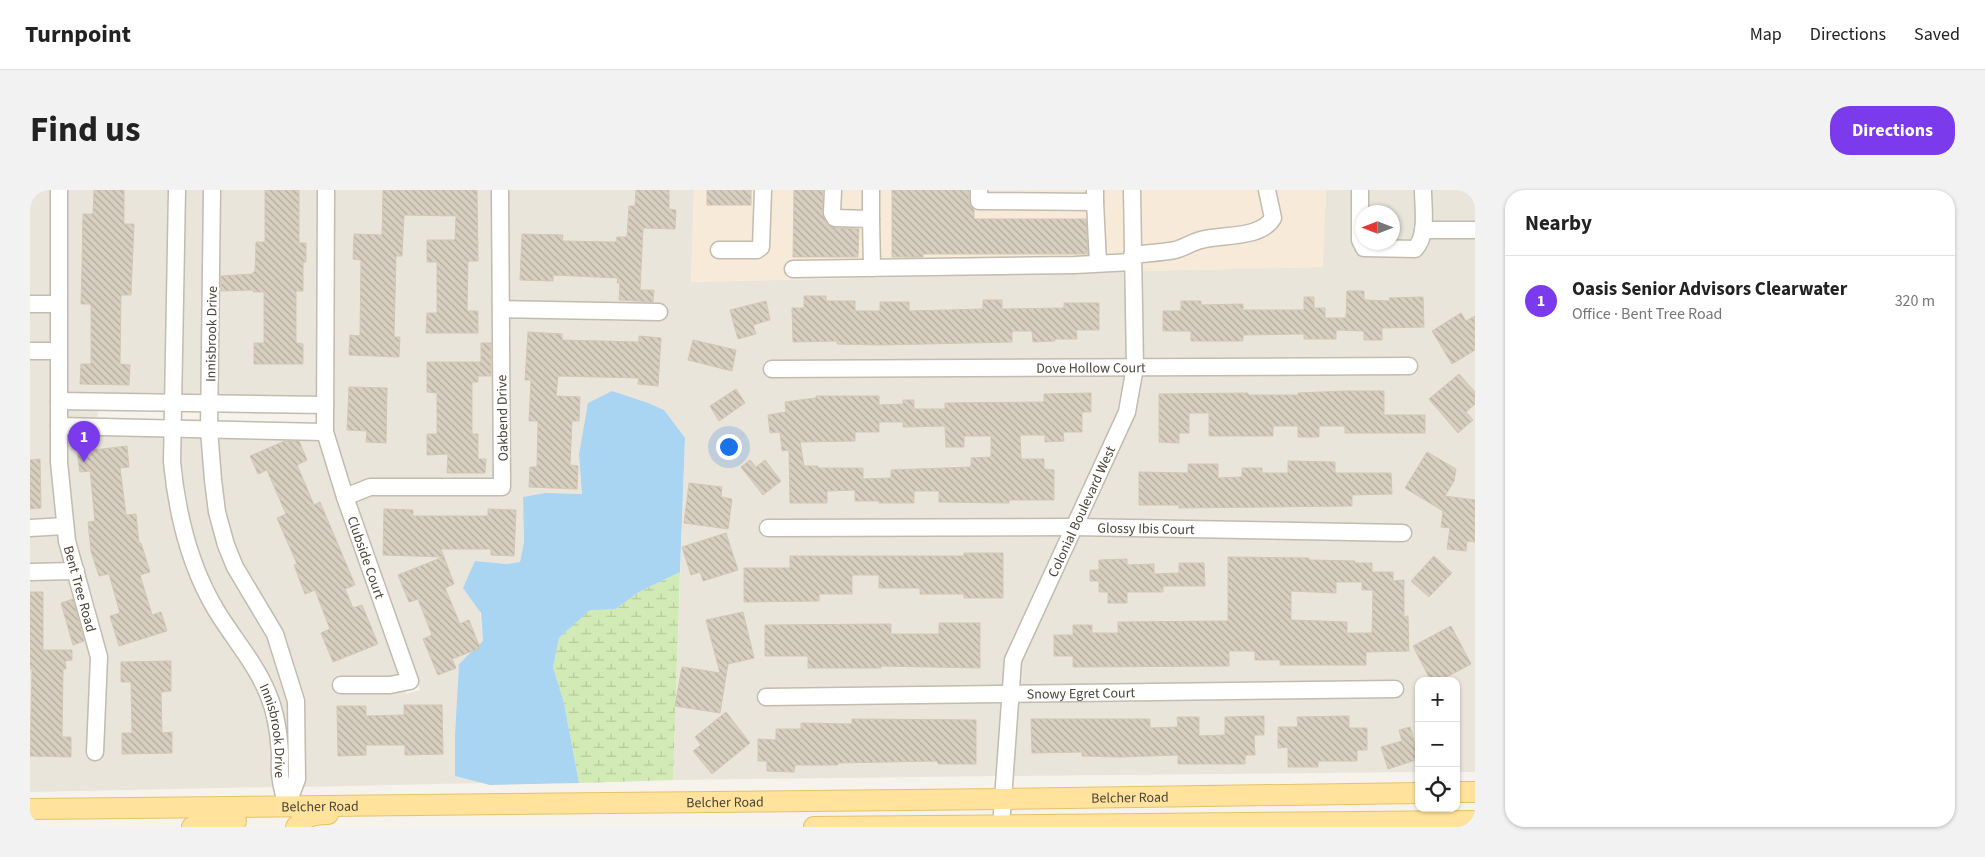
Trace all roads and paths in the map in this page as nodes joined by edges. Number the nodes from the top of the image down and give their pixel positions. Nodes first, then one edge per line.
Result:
1 (59, 190) edge
2 (177, 190) edge
3 (212, 190) edge
4 (326, 190) edge
5 (500, 190) edge
6 (763, 190) edge
7 (833, 190) edge
8 (871, 190) edge
9 (979, 190) edge
10 (1132, 190) edge
11 (1268, 190) edge
12 (1360, 190) edge
13 (1423, 190) edge
14 (1095, 196) edge
15 (871, 219) junction
16 (1423, 230) junction
17 (1475, 230) edge
18 (719, 250) dead end
19 (1132, 258) junction
20 (1098, 263) junction
21 (872, 268) junction
22 (793, 269) dead end
23 (30, 304) edge
24 (59, 304) junction
25 (501, 309) junction
26 (659, 312) dead end
27 (30, 351) edge
28 (58, 351) junction
29 (1409, 366) dead end
30 (1135, 367) junction
31 (772, 369) dead end
32 (59, 401) junction
33 (105, 402) junction
34 (174, 402) junction
35 (210, 403) junction
36 (326, 406) junction
37 (59, 426) junction
38 (105, 427) junction
39 (173, 429) junction
40 (209, 430) junction
41 (325, 432) junction
42 (345, 497) junction
43 (65, 526) junction
44 (30, 528) edge
45 (768, 528) dead end
46 (1074, 528) junction
47 (1403, 533) dead end
48 (76, 571) junction
49 (30, 572) edge
50 (341, 685) dead end
51 (1395, 690) dead end
52 (1010, 695) junction
53 (766, 697) dead end
54 (95, 752) dead end
55 (1460, 792) edge
56 (1475, 792) edge
57 (1415, 793) edge
58 (1003, 800) junction
59 (288, 806) junction
60 (396, 806) junction
61 (30, 809) edge
62 (1475, 821) edge
63 (1001, 826) edge
64 (1160, 826) edge
65 (192, 827) edge
66 (296, 827) edge
67 (814, 827) edge

1 - 24 street, Bent Tree Road
2 - 34 street, Innisbrook Drive
3 - 35 street, Innisbrook Drive
4 - 36 street, Clubside Court
5 - 25 street, Oakbend Drive
6 - 18 street
7 - 15 street
8 - 15 street
9 - 14 street
10 - 19 street, Colonial Boulevard West
11 - 19 street
12 - 16 street
13 - 16 street
14 - 20 street
15 - 21 street
16 - 17 street
19 - 20 street
19 - 30 street, Colonial Boulevard West
20 - 21 street
21 - 22 street
23 - 24 street
24 - 28 street, Bent Tree Road
25 - 26 street
25 - 42 street, Oakbend Drive
27 - 28 street
28 - 32 street, Bent Tree Road
29 - 30 street, Dove Hollow Court
30 - 31 street, Dove Hollow Court
30 - 46 street, Colonial Boulevard West
32 - 33 street
32 - 37 street, Bent Tree Road
33 - 34 street
33 - 38 street
34 - 35 street
34 - 39 street, Innisbrook Drive
35 - 36 street
35 - 40 street, Innisbrook Drive
36 - 41 street, Clubside Court
37 - 38 street
37 - 43 street, Bent Tree Road
38 - 39 street
39 - 40 street
39 - 59 street, Innisbrook Drive
40 - 41 street
40 - 59 street, Innisbrook Drive
41 - 42 street, Clubside Court
42 - 50 street, Clubside Court
43 - 44 street
43 - 48 street, Bent Tree Road
45 - 46 street, Glossy Ibis Court
46 - 47 street, Glossy Ibis Court
46 - 52 street, Colonial Boulevard West
48 - 49 street
48 - 54 street, Bent Tree Road
51 - 52 street, Snowy Egret Court
52 - 53 street, Snowy Egret Court
52 - 58 street, Colonial Boulevard West
55 - 56 main road
57 - 58 main road, Belcher Road
58 - 60 main road, Belcher Road
58 - 63 street, Colonial Boulevard West
59 - 60 main road, Belcher Road
59 - 61 main road, Belcher Road
59 - 65 main road
60 - 66 main road
62 - 64 main road, Belcher Road
63 - 64 main road, Belcher Road
63 - 67 main road, Belcher Road

